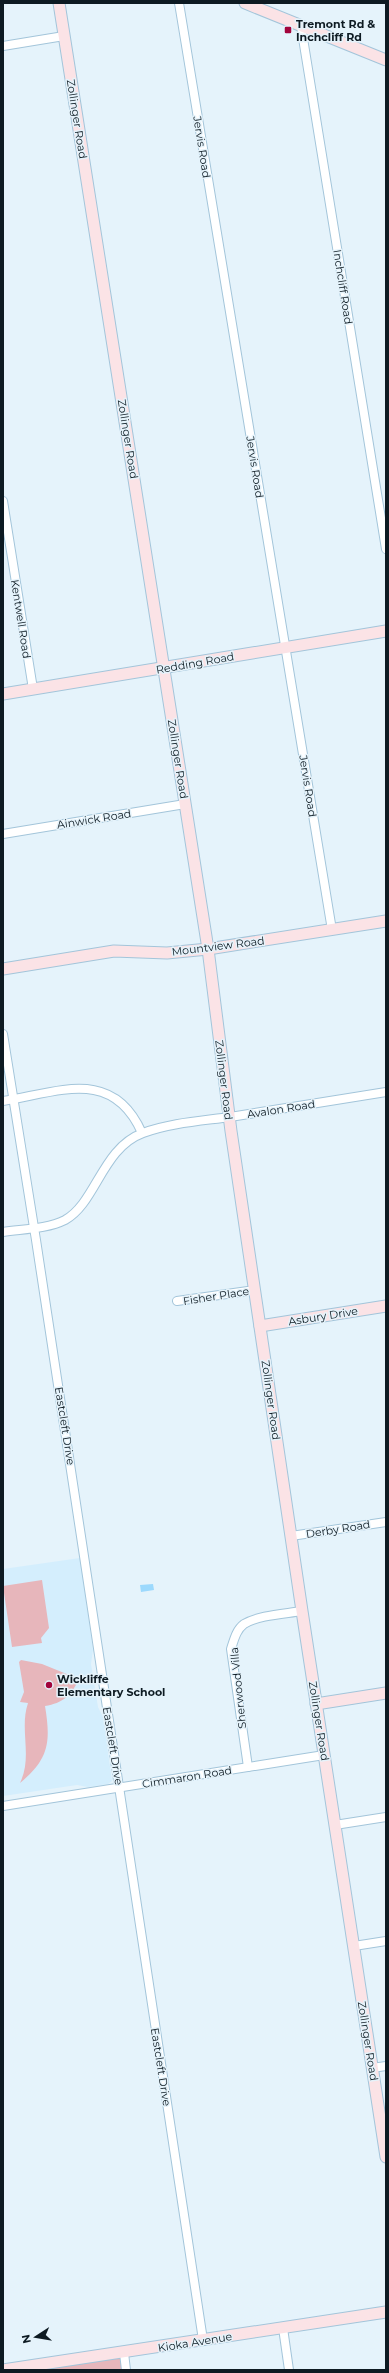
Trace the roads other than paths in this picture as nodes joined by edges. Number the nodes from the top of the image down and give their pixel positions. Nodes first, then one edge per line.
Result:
1 (59, 3) edge
2 (179, 3) edge
3 (245, 3) edge
4 (269, 8) edge
5 (301, 26) junction
6 (64, 36) junction
7 (3, 46) edge
8 (386, 60) edge
9 (3, 501) edge
10 (386, 549) edge
11 (386, 631) edge
12 (286, 647) junction
13 (164, 668) junction
14 (32, 689) junction
15 (3, 694) edge
16 (185, 804) junction
17 (3, 834) edge
18 (386, 921) edge
19 (332, 930) junction
20 (208, 949) junction
21 (3, 970) edge
22 (3, 1034) edge
23 (386, 1092) edge
24 (13, 1099) junction
25 (3, 1101) edge
26 (229, 1117) junction
27 (142, 1133) junction
28 (34, 1228) junction
29 (3, 1232) edge
30 (255, 1290) junction
31 (177, 1301) dead end
32 (386, 1306) edge
33 (260, 1326) junction
34 (386, 1522) edge
35 (291, 1536) junction
36 (302, 1611) junction
37 (386, 1693) edge
38 (316, 1704) junction
39 (324, 1755) junction
40 (248, 1767) junction
41 (120, 1787) junction
42 (3, 1806) edge
43 (386, 1817) edge
44 (335, 1825) junction
45 (386, 1941) edge
46 (354, 1946) junction
47 (386, 2066) edge
48 (372, 2068) junction
49 (386, 2157) edge
50 (386, 2312) edge
51 (283, 2328) junction
52 (203, 2340) junction
53 (124, 2352) junction
54 (3, 2370) edge
55 (126, 2370) edge
56 (289, 2370) edge

1 - 6 main road, Zollinger Road
2 - 12 street, Jervis Road
3 - 4 main road
4 - 5 main road
5 - 8 main road
5 - 10 street, Inchcliff Road
6 - 7 street
6 - 13 main road, Zollinger Road
9 - 14 street, Kentwell Road
11 - 12 main road, Redding Road
12 - 13 main road, Redding Road
12 - 19 street, Jervis Road
13 - 14 main road, Redding Road
13 - 16 main road, Zollinger Road
14 - 15 main road, Redding Road
16 - 17 street, Ainwick Road
16 - 20 main road, Zollinger Road
18 - 19 main road, Mountview Road
19 - 20 main road, Mountview Road
20 - 21 main road, Mountview Road
20 - 26 main road, Zollinger Road
22 - 24 street, Eastcleft Drive
23 - 26 street, Avalon Road
24 - 25 street
24 - 27 street
24 - 28 street, Eastcleft Drive
26 - 27 street, Avalon Road
26 - 30 main road, Zollinger Road
27 - 28 street, Avalon Road
28 - 29 street, Avalon Road
28 - 41 street, Eastcleft Drive
30 - 31 street, Fisher Place
30 - 33 main road, Zollinger Road
32 - 33 main road, Asbury Drive
33 - 35 main road, Zollinger Road
34 - 35 street, Derby Road
35 - 36 main road, Zollinger Road
36 - 38 main road, Zollinger Road
36 - 40 street, Sherwood Villa
37 - 38 main road
38 - 39 main road, Zollinger Road
39 - 40 street, Cimmaron Road
39 - 44 main road, Zollinger Road
40 - 41 street, Cimmaron Road
41 - 42 street, Cimmaron Road
41 - 52 street, Eastcleft Drive
43 - 44 street
44 - 46 main road, Zollinger Road
45 - 46 street
46 - 48 main road, Zollinger Road
47 - 48 street
48 - 49 main road, Zollinger Road
50 - 51 main road, Kioka Avenue
51 - 52 main road, Kioka Avenue
51 - 56 street
52 - 53 main road, Kioka Avenue
53 - 54 main road, Kioka Avenue
53 - 55 street

